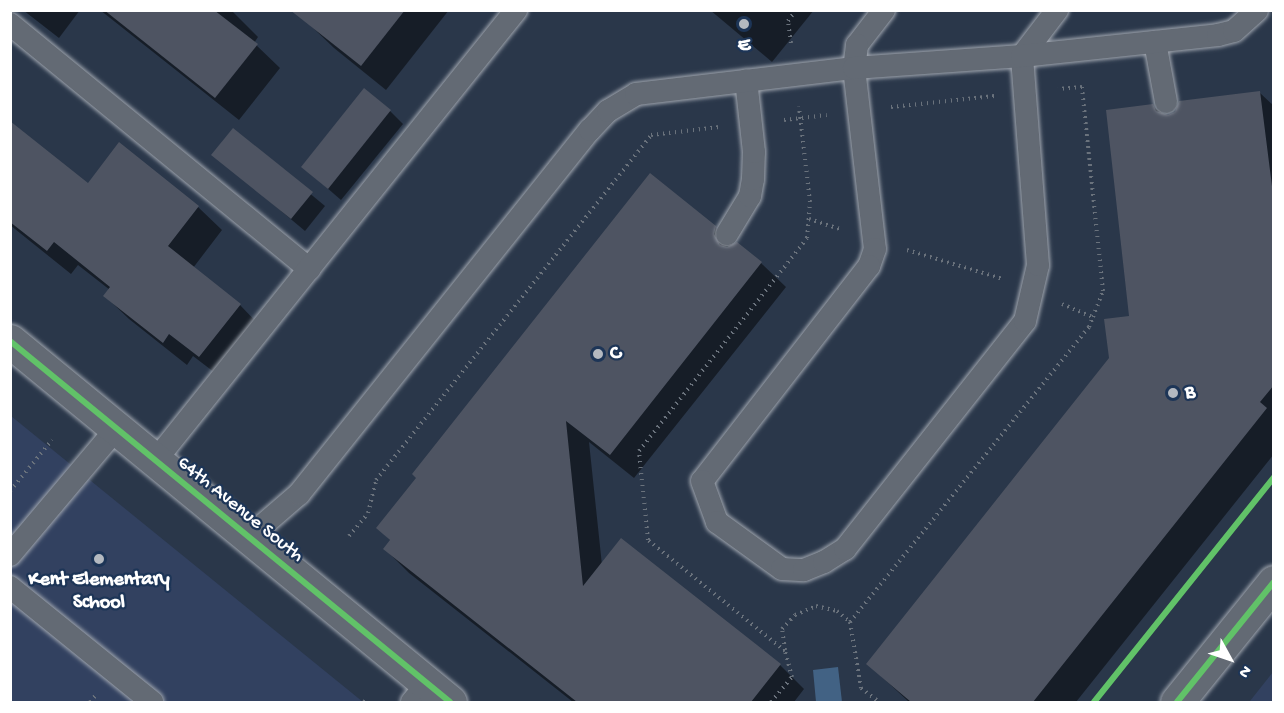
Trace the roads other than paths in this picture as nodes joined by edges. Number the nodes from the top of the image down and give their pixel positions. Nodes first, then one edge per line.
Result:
1 (516, 10) edge
2 (884, 10) edge
3 (1057, 10) edge
4 (1257, 10) edge
5 (10, 24) edge
6 (1155, 42) junction
7 (1022, 56) junction
8 (854, 68) junction
9 (746, 80) junction
10 (1166, 102) dead end
11 (727, 234) dead end
12 (309, 269) junction
13 (10, 341) edge
14 (116, 429) junction
15 (154, 461) junction
16 (248, 538) junction
17 (10, 555) edge
18 (10, 587) edge
19 (1269, 596) edge
20 (430, 696) edge
21 (152, 702) edge
22 (1177, 702) edge

1 - 12 lane
2 - 8 lane
3 - 7 lane
4 - 6 lane
5 - 12 lane
6 - 7 lane
6 - 10 lane
7 - 8 lane
7 - 8 lane
8 - 9 lane
9 - 11 lane
9 - 16 lane
12 - 15 lane
13 - 14 street, 64th Avenue South
14 - 15 street, 64th Avenue South
14 - 17 lane
15 - 16 street, 64th Avenue South
16 - 20 street, 64th Avenue South
18 - 21 lane
19 - 22 street

